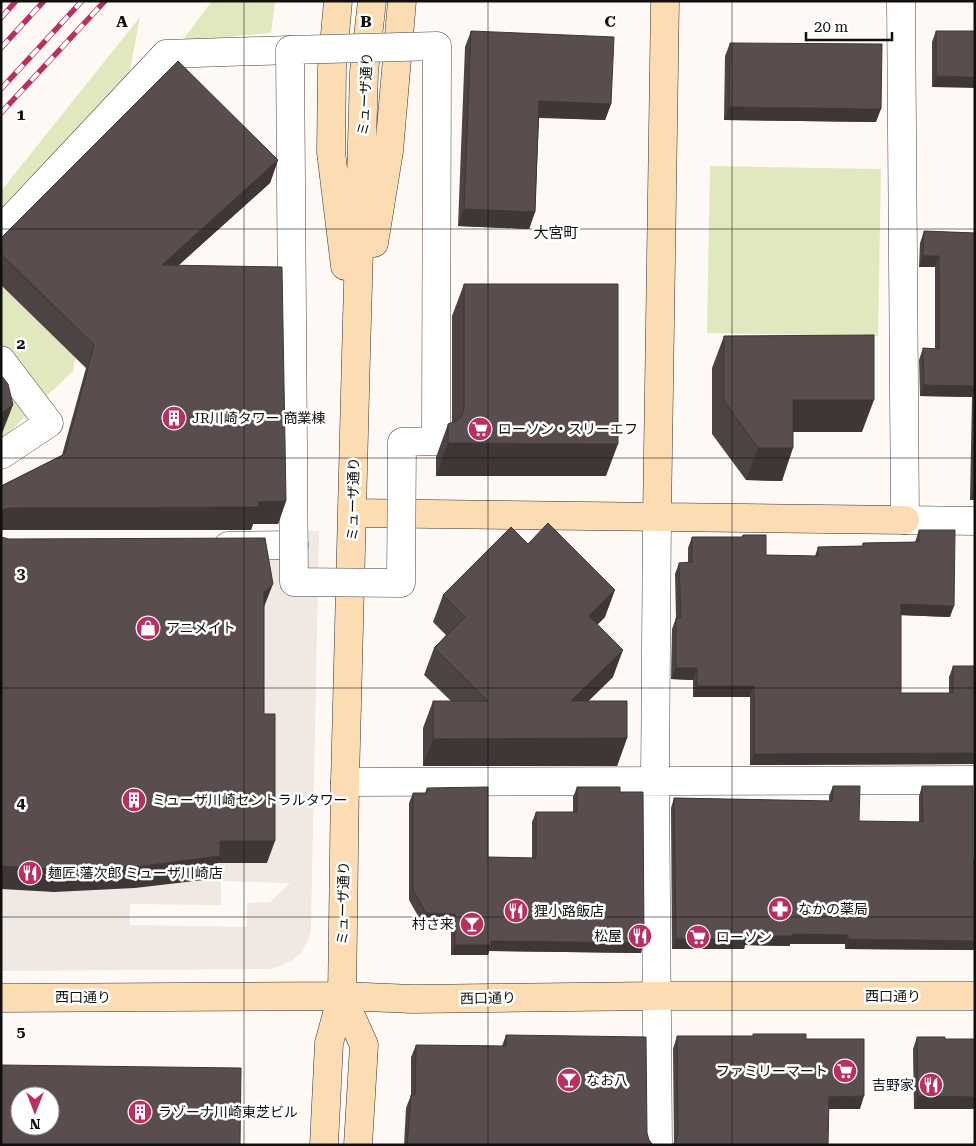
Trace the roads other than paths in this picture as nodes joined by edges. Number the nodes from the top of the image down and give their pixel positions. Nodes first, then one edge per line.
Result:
1 (338, 1) edge
2 (372, 1) edge
3 (402, 1) edge
4 (665, 1) edge
5 (901, 1) edge
6 (290, 50) junction
7 (1, 230) edge
8 (356, 354) junction
9 (1, 360) edge
10 (1, 455) edge
11 (353, 514) junction
12 (658, 517) junction
13 (905, 520) junction
14 (975, 521) edge
15 (294, 545) junction
16 (206, 546) edge
17 (975, 780) edge
18 (345, 782) junction
19 (655, 782) junction
20 (342, 996) junction
21 (658, 996) junction
22 (975, 996) edge
23 (1, 998) edge
24 (324, 1145) edge
25 (358, 1145) edge
26 (658, 1145) edge

1 - 8 street
2 - 8 street, ミューザ通り
3 - 8 street
4 - 12 street
5 - 13 street
6 - 7 street
6 - 15 street, bridge
6 - 15 street, bridge
8 - 11 street, ミューザ通り
9 - 10 street
11 - 12 street
11 - 18 street, ミューザ通り
12 - 13 street
12 - 19 street
13 - 14 street
15 - 16 street
17 - 19 street
18 - 19 street
18 - 20 street, ミューザ通り
19 - 21 street
20 - 21 street, 西口通り
20 - 23 street, 西口通り
20 - 24 street, ミューザ通り
20 - 25 street, ミューザ通り
21 - 22 street, 西口通り
21 - 26 street

